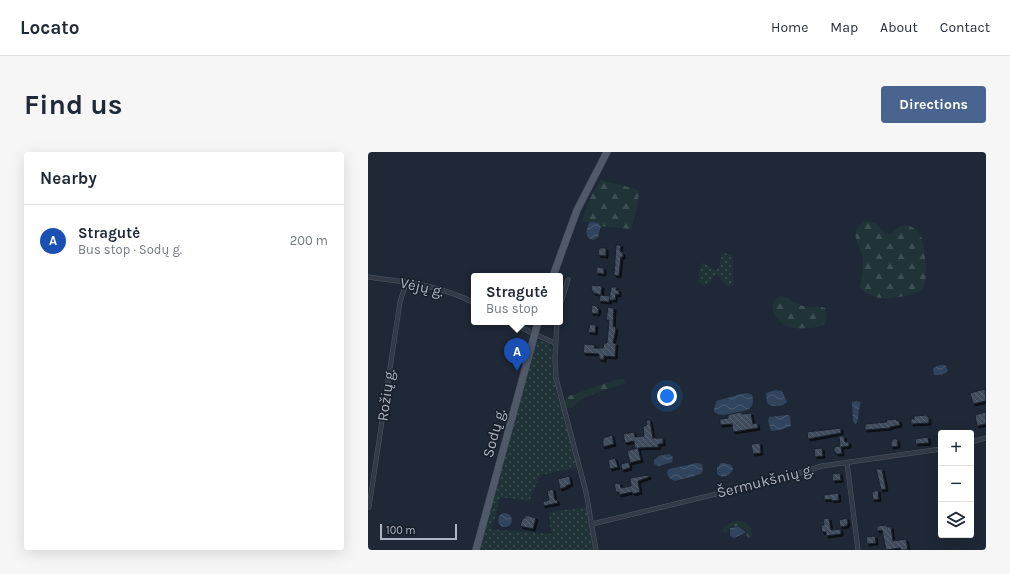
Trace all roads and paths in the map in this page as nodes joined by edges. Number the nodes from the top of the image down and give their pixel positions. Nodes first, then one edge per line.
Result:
1 (607, 152) edge
2 (554, 273) edge
3 (368, 277) edge
4 (568, 280) dead end
5 (406, 283) junction
6 (563, 296) edge
7 (471, 301) edge
8 (517, 325) edge
9 (537, 325) edge
10 (557, 325) edge
11 (534, 334) junction
12 (555, 343) junction
13 (986, 438) edge
14 (974, 441) edge
15 (938, 449) edge
16 (847, 463) junction
17 (369, 507) edge
18 (592, 524) junction
19 (476, 550) edge
20 (596, 550) edge
21 (858, 550) edge

1 - 2 main road
3 - 5 street, Vėjų g.
4 - 6 street
5 - 7 street, Vėjų g.
5 - 17 street, Rožių g.
8 - 11 street
9 - 11 main road, Sodų g.
10 - 12 street
11 - 12 street
11 - 19 main road, Sodų g.
12 - 18 street
13 - 14 street
15 - 16 street, Šermukšnių g.
16 - 18 street, Šermukšnių g.
16 - 21 street
18 - 20 street

